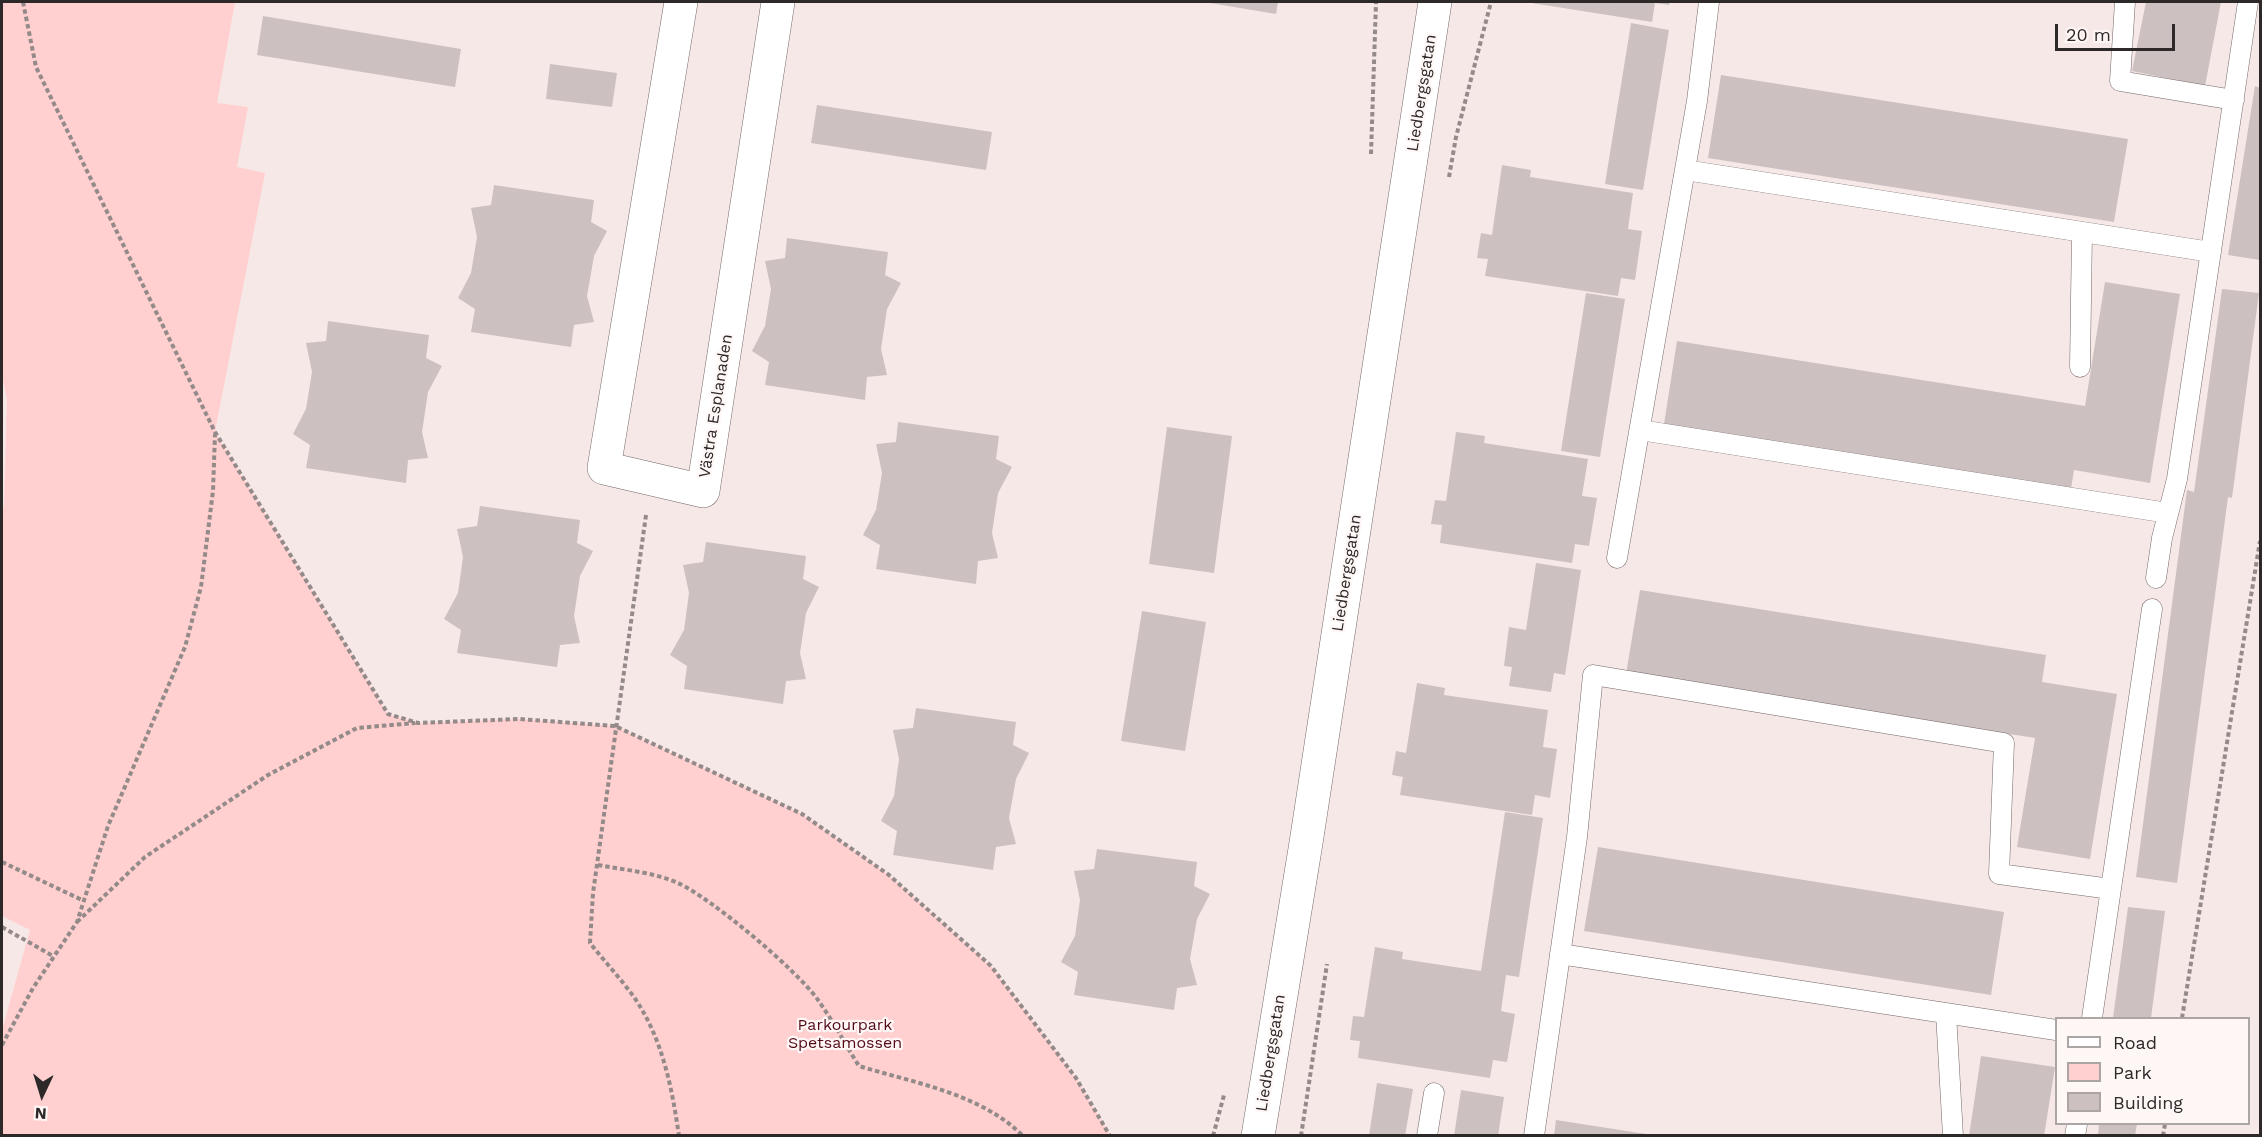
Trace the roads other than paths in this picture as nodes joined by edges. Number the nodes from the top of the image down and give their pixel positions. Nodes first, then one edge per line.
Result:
1 (681, 2) edge
2 (778, 2) edge
3 (1709, 2) edge
4 (2125, 2) edge
5 (2248, 2) edge
6 (1437, 4) edge
7 (2234, 100) junction
8 (1685, 170) junction
9 (2082, 232) junction
10 (2211, 252) junction
11 (2080, 367) dead end
12 (1640, 430) junction
13 (2168, 513) junction
14 (1617, 558) dead end
15 (2156, 578) dead end
16 (2152, 609) dead end
17 (2111, 889) junction
18 (1560, 954) junction
19 (1946, 1013) junction
20 (2092, 1017) edge
21 (2055, 1030) edge
22 (1434, 1093) dead end
23 (1258, 1136) edge
24 (1427, 1136) edge
25 (1534, 1136) edge
26 (1953, 1136) edge

1 - 2 street, Västra Esplanaden
3 - 8 lane
4 - 7 lane
5 - 7 lane
6 - 23 street, Liedbergsgatan
7 - 10 lane
8 - 9 lane
8 - 12 lane
9 - 10 lane
9 - 11 lane
10 - 13 lane
12 - 13 lane
12 - 14 lane
13 - 15 lane
16 - 17 lane
17 - 18 lane
17 - 20 lane
18 - 19 lane
18 - 25 lane
19 - 21 lane
19 - 26 lane
22 - 24 lane

